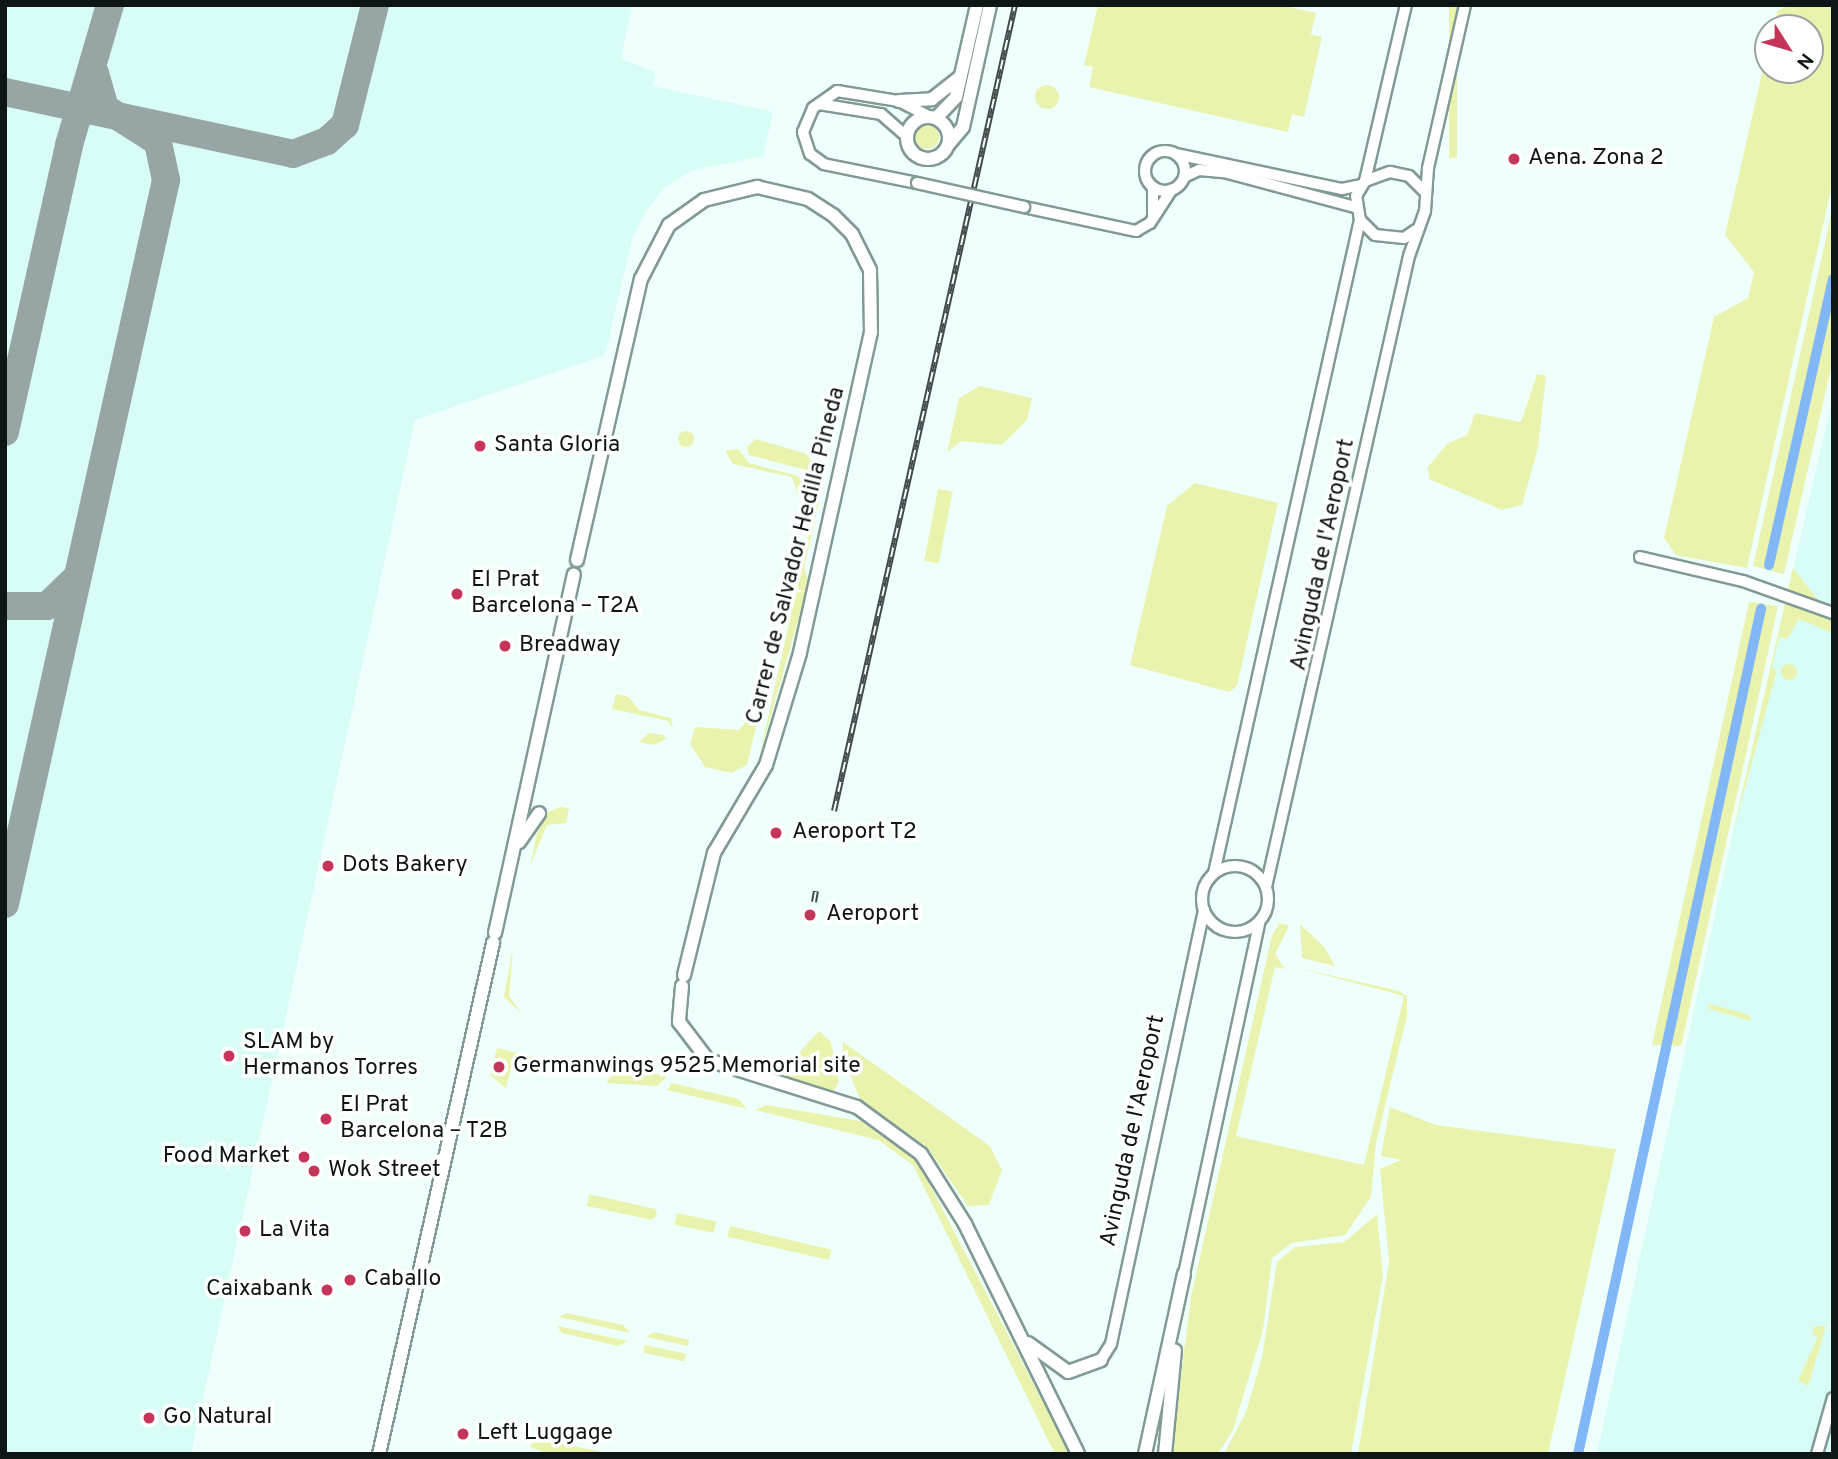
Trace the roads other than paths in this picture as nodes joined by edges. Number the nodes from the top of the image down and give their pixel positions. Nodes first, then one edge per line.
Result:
1 (977, 5) edge
2 (990, 5) edge
3 (1406, 5) edge
4 (1465, 5) edge
5 (961, 77) junction
6 (899, 101) junction
7 (818, 104) junction
8 (932, 117) junction
9 (907, 137) junction
10 (948, 145) junction
11 (1176, 154) junction
12 (1184, 177) junction
13 (1363, 183) junction
14 (1153, 187) junction
15 (1172, 189) junction
16 (1425, 192) junction
17 (1355, 207) junction
18 (1152, 220) junction
19 (1360, 220) junction
20 (1416, 229) junction
21 (1640, 557) dead end
22 (577, 560) dead end
23 (574, 575) dead end
24 (1833, 614) edge
25 (539, 813) dead end
26 (515, 848) junction
27 (1214, 873) junction
28 (1266, 887) junction
29 (1204, 909) junction
30 (1259, 923) junction
31 (1184, 1274) junction
32 (1017, 1332) junction
33 (1101, 1360) joint
34 (1833, 1398) edge
35 (379, 1454) edge
36 (1078, 1454) edge
37 (1145, 1454) edge
38 (1165, 1454) edge
39 (1816, 1454) edge

1 - 5 main road
2 - 10 main road
3 - 13 street
4 - 16 street, Avinguda de l'Aeroport
5 - 6 main road
5 - 8 main road
6 - 7 street
6 - 8 street
7 - 9 street
7 - 18 street, bridge
8 - 9 main road
8 - 10 main road
9 - 10 main road
11 - 12 street
11 - 13 street
11 - 14 street
12 - 15 street
12 - 17 street
13 - 16 street
13 - 17 street
14 - 15 street
14 - 18 street
15 - 18 street
16 - 20 street, Avinguda de l'Aeroport
17 - 19 street
19 - 20 street
19 - 27 street, Avinguda de l'Aeroport
20 - 28 street, Avinguda de l'Aeroport
21 - 24 street
22 - 32 main road, Carrer de Salvador Hedilla Pineda
23 - 26 main road
25 - 26 main road
26 - 35 main road
27 - 28 street
27 - 29 street, Avinguda de l'Aeroport
28 - 30 street, Avinguda de l'Aeroport
29 - 30 street
29 - 33 street, Avinguda de l'Aeroport
30 - 31 street, Avinguda de l'Aeroport
31 - 37 main road
31 - 38 main road
32 - 33 main road
32 - 36 main road, Carrer de Salvador Hedilla Pineda
34 - 39 street

